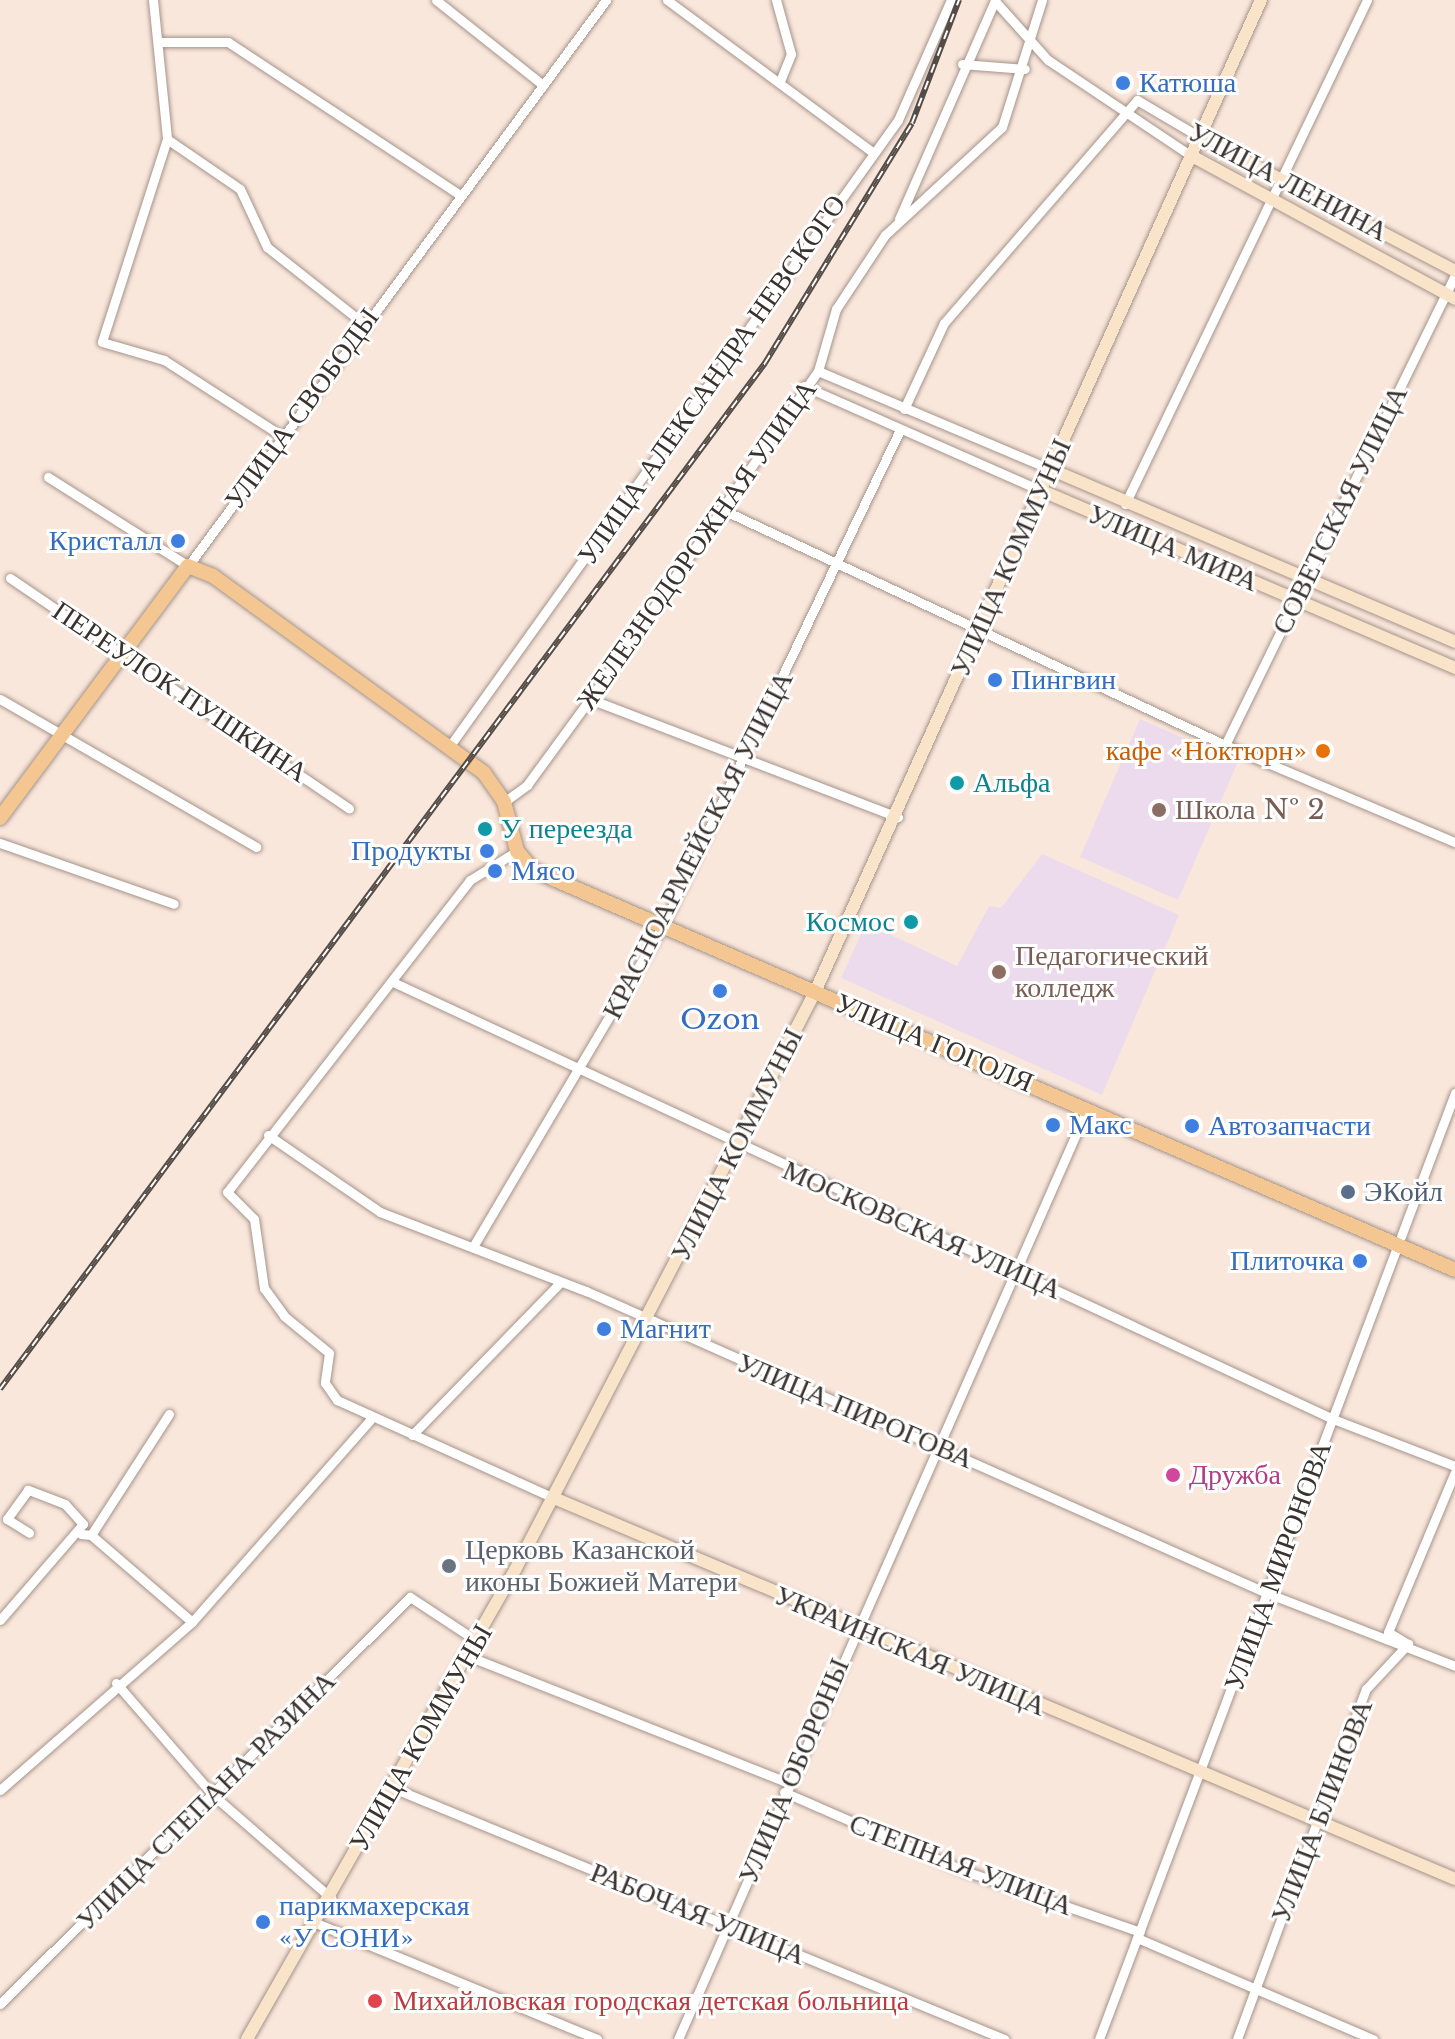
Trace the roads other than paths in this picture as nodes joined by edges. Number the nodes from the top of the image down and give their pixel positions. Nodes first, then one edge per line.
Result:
1 (153, 0) edge
2 (436, 0) edge
3 (606, 0) edge
4 (667, 0) edge
5 (951, 0) edge
6 (1042, 0) edge
7 (1261, 0) edge
8 (1367, 0) edge
9 (775, 1) edge
10 (995, 1) edge
11 (160, 42) junction
12 (1031, 43) junction
13 (962, 64) junction
14 (1025, 69) junction
15 (779, 83) junction
16 (543, 85) junction
17 (1125, 114) junction
18 (1198, 136) junction
19 (167, 139) junction
20 (871, 151) junction
21 (1190, 155) junction
22 (1282, 179) junction
23 (460, 195) junction
24 (1272, 198) junction
25 (898, 222) junction
26 (1455, 273) edge
27 (1450, 296) edge
28 (364, 324) junction
29 (818, 371) junction
30 (804, 386) junction
31 (904, 409) junction
32 (899, 432) junction
33 (282, 436) junction
34 (1050, 469) junction
35 (48, 477) dead end
36 (1040, 490) junction
37 (1125, 504) junction
38 (721, 509) junction
39 (833, 562) junction
40 (188, 566) junction
41 (10, 578) dead end
42 (1305, 580) junction
43 (1296, 601) junction
44 (980, 631) junction
45 (1455, 642) edge
46 (123, 652) junction
47 (1455, 668) edge
48 (0, 699) edge
49 (590, 699) junction
50 (59, 738) junction
51 (1225, 745) junction
52 (449, 747) junction
53 (745, 763) junction
54 (504, 802) junction
55 (349, 808) dead end
56 (898, 817) junction
57 (0, 818) edge
58 (1455, 842) edge
59 (0, 843) edge
60 (256, 847) dead end
61 (517, 851) junction
62 (174, 904) dead end
63 (662, 927) junction
64 (393, 982) junction
65 (815, 992) junction
66 (583, 1071) junction
67 (1455, 1093) edge
68 (1087, 1109) junction
69 (268, 1135) junction
70 (736, 1147) junction
71 (474, 1245) junction
72 (1396, 1245) junction
73 (1455, 1270) edge
74 (1015, 1271) junction
75 (559, 1284) junction
76 (647, 1322) junction
77 (169, 1414) dead end
78 (1333, 1419) junction
79 (370, 1420) junction
80 (412, 1435) junction
81 (937, 1444) junction
82 (1455, 1469) edge
83 (554, 1498) junction
84 (29, 1533) dead end
85 (86, 1534) junction
86 (1267, 1593) junction
87 (0, 1620) edge
88 (192, 1622) junction
89 (855, 1629) junction
90 (477, 1641) junction
91 (1408, 1644) junction
92 (468, 1656) junction
93 (1455, 1666) edge
94 (116, 1683) junction
95 (1201, 1773) junction
96 (393, 1788) junction
97 (786, 1788) junction
98 (0, 1790) edge
99 (213, 1795) junction
100 (1317, 1819) junction
101 (1455, 1879) edge
102 (331, 1898) junction
103 (316, 1923) junction
104 (728, 1927) junction
105 (1139, 1935) junction
106 (1255, 1990) junction
107 (0, 2004) edge
108 (247, 2039) edge
109 (597, 2039) edge
110 (678, 2039) edge
111 (1004, 2039) edge
112 (1099, 2039) edge
113 (1237, 2039) edge
114 (1373, 2039) edge

1 - 11 street
2 - 16 street
3 - 16 street, УЛИЦА СВОБОДЫ
4 - 15 street
5 - 20 street, УЛИЦА АЛЕКСАНДРА НЕВСКОГО
6 - 12 street, ЖЕЛЕЗНОДОРОЖНАЯ УЛИЦА
7 - 18 street, УЛИЦА КОММУНЫ
8 - 22 street
9 - 15 street
10 - 12 street, УЛИЦА ЛЕНИНА
10 - 13 street
11 - 19 street
11 - 23 street
12 - 14 street, ЖЕЛЕЗНОДОРОЖНАЯ УЛИЦА
12 - 17 street, УЛИЦА ЛЕНИНА
13 - 14 street
13 - 25 street
14 - 25 street, ЖЕЛЕЗНОДОРОЖНАЯ УЛИЦА
15 - 20 street
16 - 23 street, УЛИЦА СВОБОДЫ
17 - 18 street, УЛИЦА ЛЕНИНА
17 - 21 street, УЛИЦА ЛЕНИНА
17 - 31 street
18 - 21 street, УЛИЦА КОММУНЫ
18 - 22 street, УЛИЦА ЛЕНИНА
19 - 28 street
19 - 33 street
20 - 52 street, УЛИЦА АЛЕКСАНДРА НЕВСКОГО
21 - 24 street, УЛИЦА ЛЕНИНА
21 - 34 street, УЛИЦА КОММУНЫ
22 - 24 street
22 - 26 street, УЛИЦА ЛЕНИНА
23 - 28 street, УЛИЦА СВОБОДЫ
24 - 27 street, УЛИЦА ЛЕНИНА
24 - 37 street
25 - 29 street, ЖЕЛЕЗНОДОРОЖНАЯ УЛИЦА
26 - 27 street, СОВЕТСКАЯ УЛИЦА
27 - 42 street, СОВЕТСКАЯ УЛИЦА
28 - 33 street, УЛИЦА СВОБОДЫ
29 - 30 street, ЖЕЛЕЗНОДОРОЖНАЯ УЛИЦА
29 - 31 street, УЛИЦА МИРА
30 - 32 street, УЛИЦА МИРА
30 - 38 street, ЖЕЛЕЗНОДОРОЖНАЯ УЛИЦА
31 - 34 street, УЛИЦА МИРА
32 - 36 street, УЛИЦА МИРА
32 - 39 street, КРАСНОАРМЕЙСКАЯ УЛИЦА
33 - 40 street, УЛИЦА СВОБОДЫ
34 - 36 street, УЛИЦА КОММУНЫ
34 - 37 street, УЛИЦА МИРА
35 - 40 street
36 - 43 street, УЛИЦА МИРА
36 - 44 street, УЛИЦА КОММУНЫ
37 - 42 street, УЛИЦА МИРА
38 - 39 street
38 - 49 street, ЖЕЛЕЗНОДОРОЖНАЯ УЛИЦА
39 - 44 street
39 - 53 street, КРАСНОАРМЕЙСКАЯ УЛИЦА
40 - 46 main road, УЛИЦА СВОБОДЫ
40 - 52 main road
41 - 46 street, ПЕРЕУЛОК ПУШКИНА
42 - 43 street, СОВЕТСКАЯ УЛИЦА
42 - 45 street, УЛИЦА МИРА
43 - 47 street, УЛИЦА МИРА
43 - 51 street, СОВЕТСКАЯ УЛИЦА
44 - 51 street
44 - 56 street, УЛИЦА КОММУНЫ
46 - 50 main road, УЛИЦА СВОБОДЫ
46 - 55 street, ПЕРЕУЛОК ПУШКИНА
48 - 50 street
49 - 53 street
49 - 54 street, ЖЕЛЕЗНОДОРОЖНАЯ УЛИЦА
50 - 57 main road, УЛИЦА СВОБОДЫ
50 - 60 street
51 - 58 street
52 - 54 main road
53 - 56 street
53 - 63 street, КРАСНОАРМЕЙСКАЯ УЛИЦА
54 - 61 main road
56 - 65 street, УЛИЦА КОММУНЫ
59 - 62 street
61 - 63 main road, УЛИЦА ГОГОЛЯ
61 - 64 street
63 - 65 main road, УЛИЦА ГОГОЛЯ
63 - 66 street, КРАСНОАРМЕЙСКАЯ УЛИЦА
64 - 66 street, МОСКОВСКАЯ УЛИЦА
64 - 69 street
65 - 68 main road, УЛИЦА ГОГОЛЯ
65 - 70 street, УЛИЦА КОММУНЫ
66 - 70 street, МОСКОВСКАЯ УЛИЦА
66 - 71 street, КРАСНОАРМЕЙСКАЯ УЛИЦА
67 - 72 street, УЛИЦА МИРОНОВА
68 - 72 main road, УЛИЦА ГОГОЛЯ
68 - 74 street, УЛИЦА ОБОРОНЫ
69 - 71 street, УЛИЦА ПИРОГОВА
69 - 79 street, УКРАИНСКАЯ УЛИЦА
70 - 74 street, МОСКОВСКАЯ УЛИЦА
70 - 76 street, УЛИЦА КОММУНЫ
71 - 75 street, УЛИЦА ПИРОГОВА
72 - 73 main road, УЛИЦА ГОГОЛЯ
72 - 78 street, УЛИЦА МИРОНОВА
74 - 78 street, МОСКОВСКАЯ УЛИЦА
74 - 81 street, УЛИЦА ОБОРОНЫ
75 - 76 street, УЛИЦА ПИРОГОВА
75 - 80 street
76 - 81 street, УЛИЦА ПИРОГОВА
76 - 83 street, УЛИЦА КОММУНЫ
77 - 85 street
78 - 82 street, МОСКОВСКАЯ УЛИЦА
78 - 86 street, УЛИЦА МИРОНОВА
79 - 80 street, УКРАИНСКАЯ УЛИЦА
79 - 88 street
80 - 83 street, УКРАИНСКАЯ УЛИЦА
81 - 86 street, УЛИЦА ПИРОГОВА
81 - 89 street, УЛИЦА ОБОРОНЫ
82 - 91 street
83 - 89 street, УКРАИНСКАЯ УЛИЦА
83 - 90 street, УЛИЦА КОММУНЫ
84 - 85 street
85 - 87 street
85 - 88 street
86 - 91 street, УЛИЦА ПИРОГОВА
86 - 95 street, УЛИЦА МИРОНОВА
88 - 94 street
89 - 95 street, УКРАИНСКАЯ УЛИЦА
89 - 97 street, УЛИЦА ОБОРОНЫ
90 - 92 street, УЛИЦА КОММУНЫ
90 - 99 street, УЛИЦА СТЕПАНА РАЗИНА
91 - 93 street, УЛИЦА ПИРОГОВА
91 - 100 street, УЛИЦА БЛИНОВА
92 - 96 street, УЛИЦА КОММУНЫ
92 - 97 street, СТЕПНАЯ УЛИЦА
94 - 98 street
94 - 99 street
95 - 100 street, УКРАИНСКАЯ УЛИЦА
95 - 105 street, УЛИЦА МИРОНОВА
96 - 102 street, УЛИЦА КОММУНЫ
96 - 104 street, РАБОЧАЯ УЛИЦА
97 - 104 street, УЛИЦА ОБОРОНЫ
97 - 105 street, СТЕПНАЯ УЛИЦА
99 - 102 street
99 - 107 street, УЛИЦА СТЕПАНА РАЗИНА
100 - 101 street, УКРАИНСКАЯ УЛИЦА
100 - 106 street, УЛИЦА БЛИНОВА
102 - 103 street, УЛИЦА КОММУНЫ
103 - 108 street, УЛИЦА КОММУНЫ
103 - 109 street
104 - 110 street, УЛИЦА ОБОРОНЫ
104 - 111 street, РАБОЧАЯ УЛИЦА
105 - 106 street, СТЕПНАЯ УЛИЦА
105 - 112 street, УЛИЦА МИРОНОВА
106 - 113 street, УЛИЦА БЛИНОВА
106 - 114 street, СТЕПНАЯ УЛИЦА

